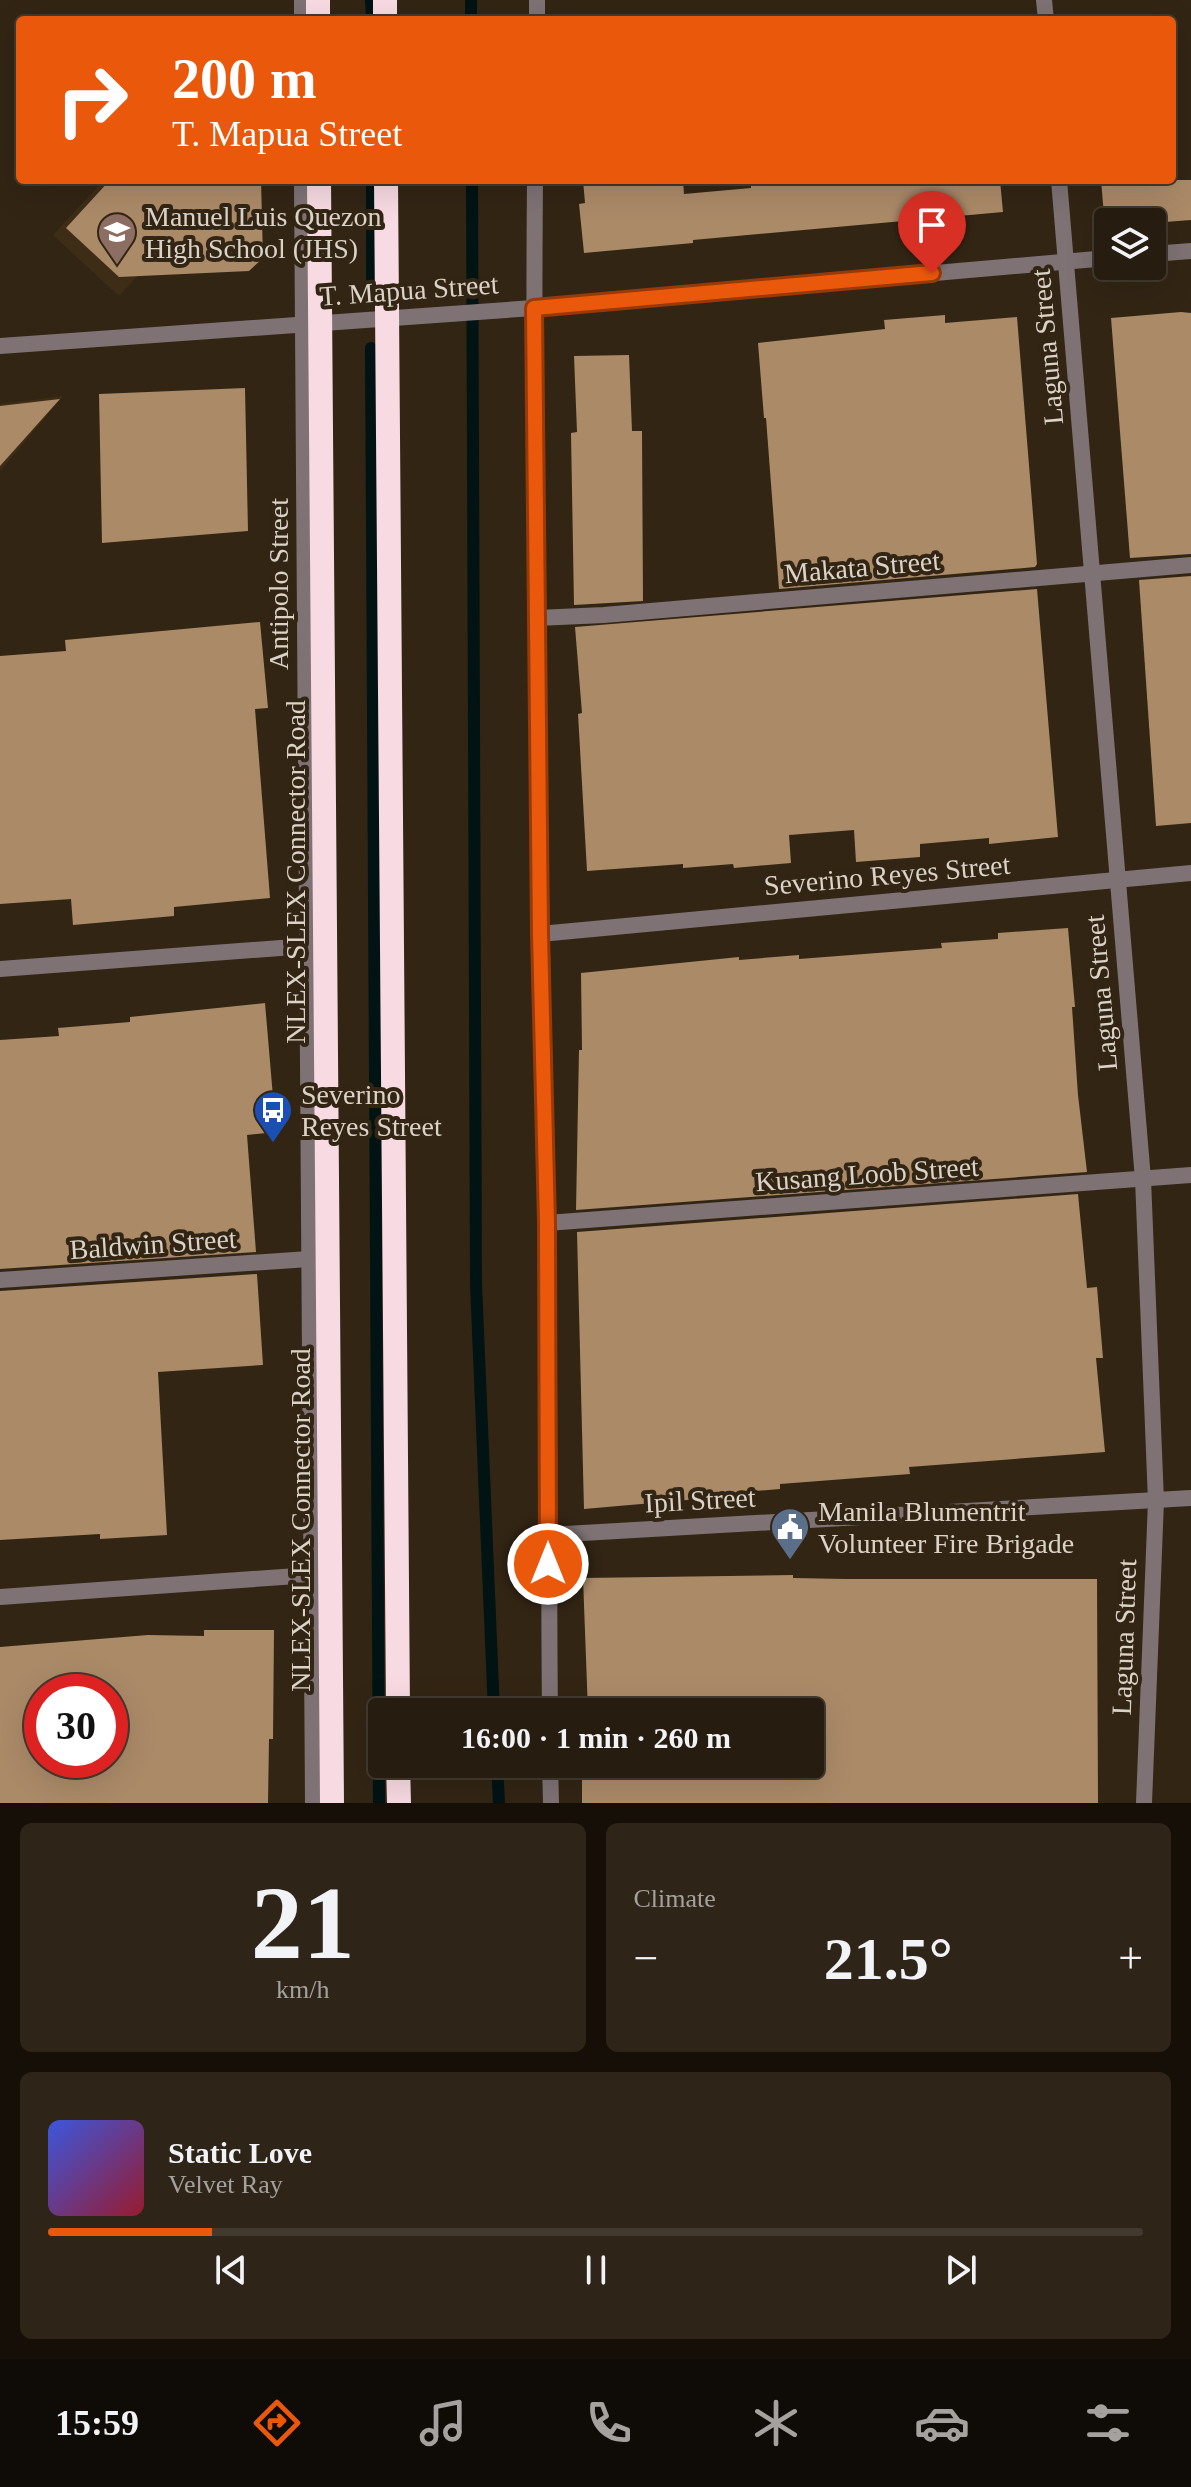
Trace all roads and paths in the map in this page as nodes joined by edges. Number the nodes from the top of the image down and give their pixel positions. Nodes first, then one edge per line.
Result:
1 (302, 184) edge
2 (319, 184) edge
3 (386, 184) edge
4 (535, 184) edge
5 (1059, 184) edge
6 (1191, 251) edge
7 (1166, 253) edge
8 (1094, 259) edge
9 (1066, 262) junction
10 (534, 308) junction
11 (302, 323) junction
12 (0, 346) edge
13 (1191, 565) edge
14 (1092, 572) junction
15 (537, 618) junction
16 (1191, 873) edge
17 (1118, 880) junction
18 (540, 934) junction
19 (307, 946) junction
20 (0, 969) edge
21 (1191, 1175) edge
22 (1143, 1179) junction
23 (547, 1223) junction
24 (309, 1259) junction
25 (0, 1280) edge
26 (1191, 1498) edge
27 (1156, 1501) junction
28 (548, 1535) junction
29 (311, 1575) junction
30 (0, 1597) edge
31 (398, 1698) edge
32 (550, 1698) edge
33 (398, 1778) edge
34 (550, 1778) edge
35 (313, 1803) edge
36 (332, 1803) edge
37 (399, 1803) edge
38 (551, 1803) edge
39 (1144, 1803) edge

1 - 11 street, Antipolo Street
2 - 36 highway, NLEX-SLEX Connector Road
3 - 31 highway
4 - 10 street
5 - 9 street, Laguna Street
6 - 7 street
8 - 9 street, T. Mapua Street
9 - 10 street, T. Mapua Street
9 - 14 street, Laguna Street
10 - 11 street, T. Mapua Street
10 - 15 street
11 - 12 street, T. Mapua Street
11 - 19 street, Antipolo Street
13 - 14 street, Makata Street
14 - 15 street, Makata Street
14 - 17 street, Laguna Street
15 - 18 street
16 - 17 street, Severino Reyes Street
17 - 18 street, Severino Reyes Street
17 - 22 street, Laguna Street
18 - 23 street
19 - 20 street
19 - 24 street, Antipolo Street
21 - 22 street, Kusang Loob Street
22 - 23 street, Kusang Loob Street
22 - 27 street, Laguna Street
23 - 28 street
24 - 25 street, Baldwin Street
24 - 29 street, Antipolo Street
26 - 27 street, Ipil Street
27 - 28 street, Ipil Street
27 - 39 street, Laguna Street
28 - 32 street
29 - 30 street
29 - 35 street, Antipolo Street
33 - 37 highway
34 - 38 street

